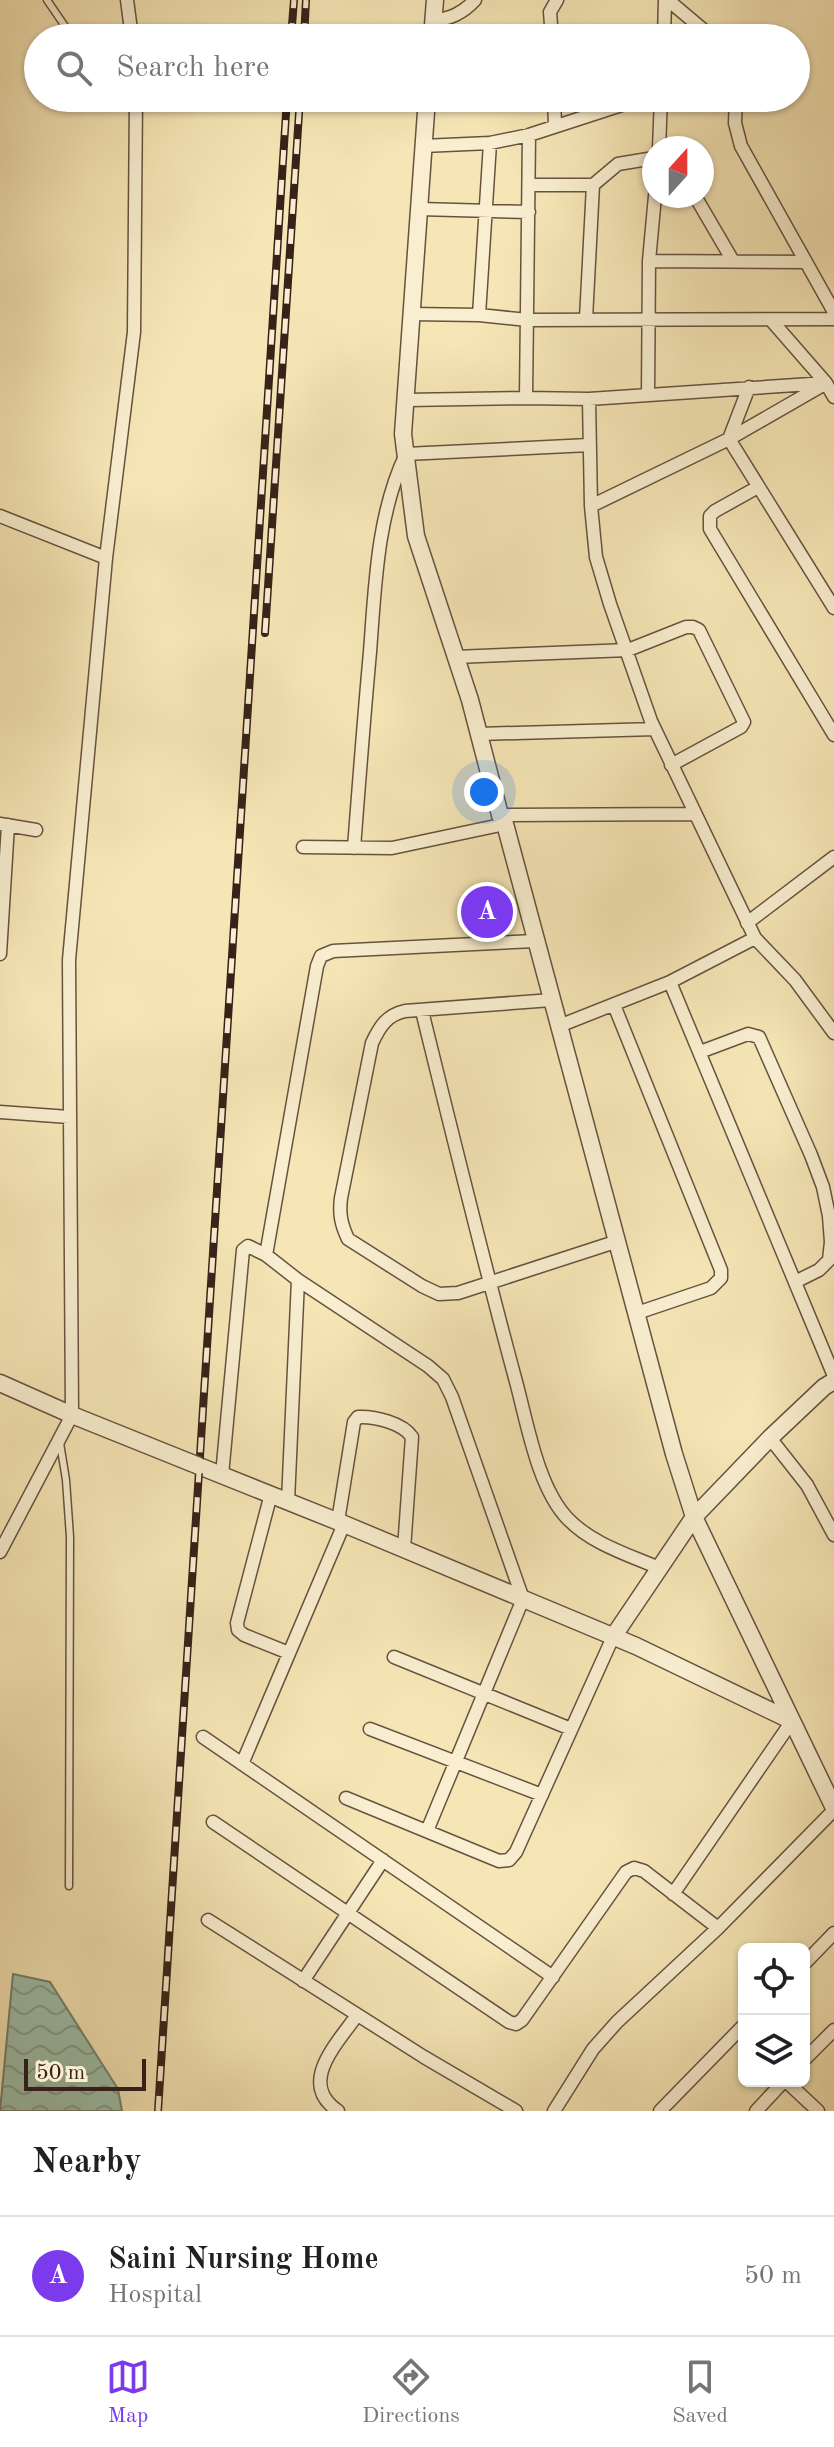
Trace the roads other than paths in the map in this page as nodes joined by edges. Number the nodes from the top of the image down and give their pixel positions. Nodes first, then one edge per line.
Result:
1 (47, 0) edge
2 (127, 0) edge
3 (435, 0) edge
4 (475, 0) edge
5 (557, 0) edge
6 (667, 0) edge
7 (63, 24) edge
8 (130, 24) edge
9 (433, 24) edge
10 (442, 24) edge
11 (551, 24) edge
12 (665, 24) edge
13 (696, 24) edge
14 (136, 112) edge
15 (426, 112) edge
16 (555, 112) edge
17 (597, 112) edge
18 (660, 112) edge
19 (735, 112) edge
20 (555, 125) junction
21 (529, 135) junction
22 (659, 136) edge
23 (490, 143) junction
24 (423, 146) junction
25 (642, 160) edge
26 (529, 185) junction
27 (593, 185) junction
28 (654, 208) edge
29 (702, 208) edge
30 (419, 209) junction
31 (485, 211) junction
32 (529, 212) junction
33 (649, 261) junction
34 (733, 261) junction
35 (806, 262) junction
36 (834, 312) edge
37 (411, 314) junction
38 (479, 315) junction
39 (586, 319) junction
40 (834, 319) edge
41 (528, 320) junction
42 (771, 320) junction
43 (648, 321) junction
44 (826, 383) junction
45 (749, 387) junction
46 (648, 394) junction
47 (834, 397) edge
48 (526, 398) junction
49 (589, 399) junction
50 (407, 400) junction
51 (729, 439) junction
52 (589, 445) junction
53 (406, 454) junction
54 (758, 487) junction
55 (591, 506) junction
56 (0, 516) edge
57 (106, 558) junction
58 (834, 608) edge
59 (628, 650) junction
60 (455, 657) junction
61 (655, 729) junction
62 (479, 734) junction
63 (834, 735) edge
64 (671, 765) junction
65 (695, 814) junction
66 (502, 819) junction
67 (4, 824) edge
68 (36, 830) dead end
69 (303, 847) dead end
70 (354, 848) junction
71 (834, 857) edge
72 (747, 923) junction
73 (755, 938) junction
74 (535, 941) junction
75 (0, 954) edge
76 (670, 982) junction
77 (552, 1000) junction
78 (614, 1005) junction
79 (422, 1011) junction
80 (559, 1026) junction
81 (834, 1033) edge
82 (700, 1052) junction
83 (0, 1112) edge
84 (69, 1117) junction
85 (618, 1241) junction
86 (266, 1255) junction
87 (298, 1280) junction
88 (489, 1282) junction
89 (795, 1282) junction
90 (637, 1313) junction
91 (834, 1378) edge
92 (0, 1383) edge
93 (72, 1415) junction
94 (770, 1438) junction
95 (59, 1439) junction
96 (221, 1474) junction
97 (271, 1494) junction
98 (288, 1501) junction
99 (830, 1511) edge
100 (694, 1517) junction
101 (341, 1522) junction
102 (834, 1535) edge
103 (404, 1549) junction
104 (0, 1552) edge
105 (659, 1568) junction
106 (523, 1599) junction
107 (613, 1637) junction
108 (289, 1653) junction
109 (394, 1657) dead end
110 (484, 1694) junction
111 (792, 1721) junction
112 (370, 1729) dead end
113 (571, 1729) junction
114 (203, 1737) dead end
115 (456, 1762) junction
116 (242, 1764) junction
117 (542, 1795) junction
118 (346, 1798) dead end
119 (834, 1809) edge
120 (213, 1822) dead end
121 (427, 1831) junction
122 (383, 1860) junction
123 (69, 1886) dead end
124 (673, 1894) junction
125 (348, 1913) junction
126 (208, 1920) dead end
127 (718, 1928) junction
128 (834, 1933) edge
129 (810, 1958) edge
130 (553, 1977) junction
131 (303, 1981) junction
132 (357, 2015) junction
133 (834, 2030) edge
134 (738, 2037) edge
135 (810, 2054) edge
136 (779, 2087) edge
137 (792, 2087) edge
138 (338, 2111) edge
139 (516, 2111) edge
140 (554, 2111) edge
141 (660, 2111) edge
142 (756, 2111) edge
143 (818, 2111) edge

1 - 7 lane
2 - 8 street
3 - 9 street
4 - 10 street
5 - 11 street
6 - 12 street
6 - 13 street
14 - 57 street
15 - 24 street
16 - 20 street
17 - 20 street
18 - 22 street
19 - 35 street
20 - 21 street
21 - 23 street
21 - 26 street
23 - 24 street
23 - 31 street
24 - 30 street
25 - 27 street
26 - 27 street
26 - 32 street
27 - 39 street
28 - 33 street
29 - 34 street
30 - 31 street
30 - 37 street
31 - 32 street
31 - 38 street
32 - 41 street
33 - 34 street
33 - 43 street
34 - 35 street
35 - 36 street
37 - 38 street
37 - 50 street
38 - 41 street
39 - 41 street
39 - 43 street
40 - 42 street
41 - 48 street
42 - 43 street
42 - 44 street
43 - 46 street
44 - 45 street
44 - 47 street
44 - 51 street
45 - 46 street
45 - 51 street
46 - 49 street
48 - 49 street
48 - 50 street
49 - 52 street
50 - 53 street
51 - 54 street
51 - 55 street
52 - 53 street
52 - 55 street
53 - 60 street
53 - 70 street
54 - 58 street
54 - 63 street
55 - 59 street
56 - 57 street
57 - 84 street
59 - 60 street
59 - 61 street
59 - 64 street
60 - 62 street
61 - 62 street
61 - 64 street
62 - 66 street
64 - 65 street
65 - 66 street
65 - 72 street
66 - 70 street
66 - 74 street
67 - 68 street
67 - 75 street
69 - 70 street
71 - 72 street
72 - 73 street
73 - 76 street
73 - 81 street
74 - 77 street
74 - 86 street
76 - 78 street
76 - 82 street
77 - 79 street
77 - 80 street
78 - 80 street
78 - 90 street
79 - 88 street
79 - 88 street
80 - 85 street
82 - 89 street
82 - 89 street
83 - 84 street
84 - 93 street
85 - 88 street
85 - 90 street
86 - 87 street
86 - 96 street
87 - 98 street
87 - 106 street
88 - 105 street
89 - 91 street
90 - 100 street
91 - 94 street
92 - 93 street
93 - 95 street
93 - 96 street, bridge
94 - 99 street
94 - 100 street
95 - 104 street
95 - 123 lane
96 - 97 street
97 - 98 street
97 - 108 street
98 - 101 street
99 - 102 street
100 - 105 street
100 - 111 street
101 - 103 street
101 - 103 street
101 - 108 street
103 - 106 street
105 - 107 street
106 - 107 street
106 - 110 street
107 - 111 street
107 - 113 street
108 - 116 street
109 - 110 street
110 - 113 street
110 - 115 street
111 - 119 street
111 - 124 street
112 - 115 street
113 - 117 street
114 - 116 street
115 - 117 street
115 - 121 street
116 - 122 street
117 - 121 street
118 - 121 street
119 - 127 street
120 - 125 street
122 - 125 street
122 - 130 street
124 - 127 street
124 - 130 street
125 - 130 street
125 - 131 street
126 - 131 street
127 - 140 street
128 - 129 street
131 - 132 street
132 - 138 street
132 - 139 street
133 - 135 street
134 - 141 street
136 - 142 street
137 - 143 street

